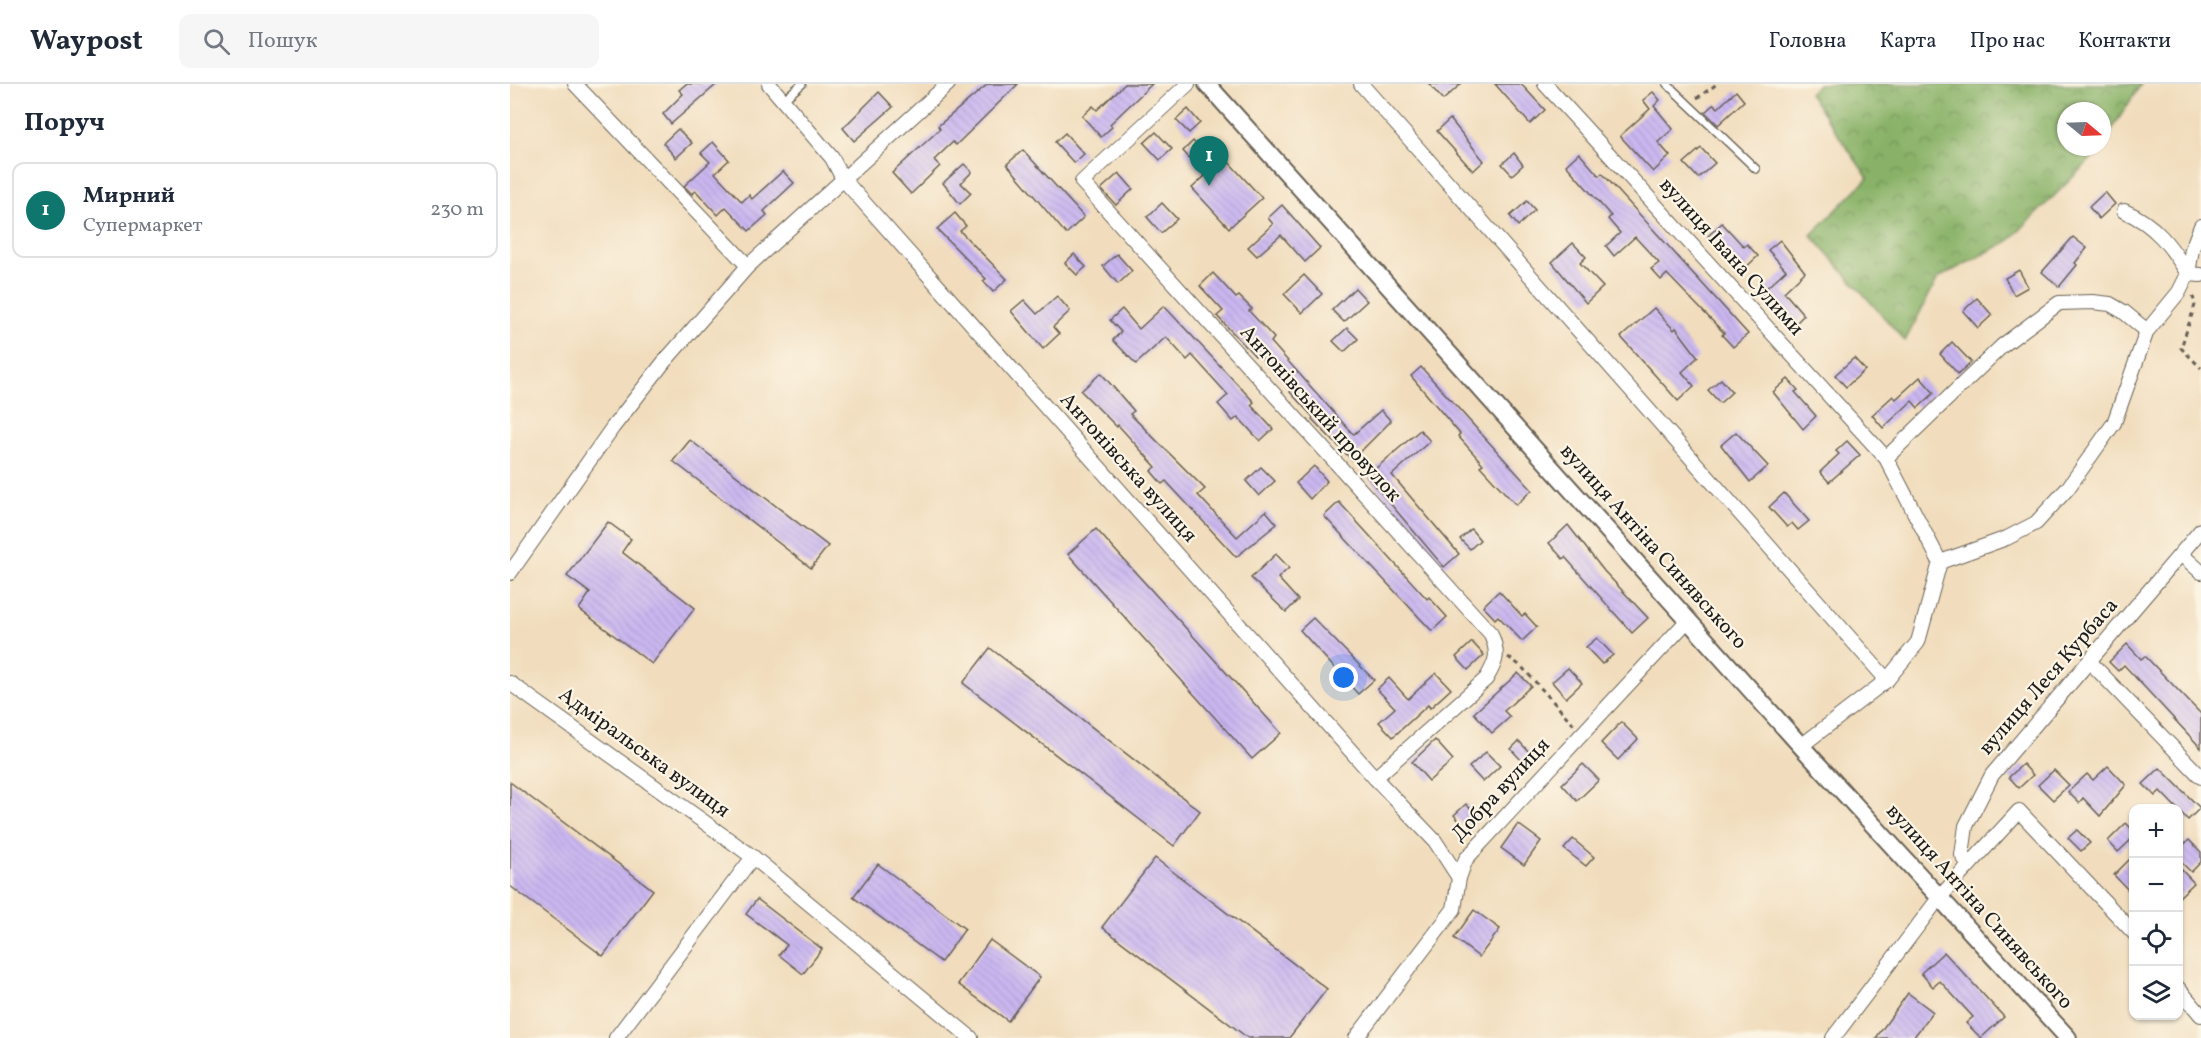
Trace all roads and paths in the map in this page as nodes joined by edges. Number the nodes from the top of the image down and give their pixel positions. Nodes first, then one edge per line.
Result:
1 (575, 84) edge
2 (769, 84) edge
3 (802, 84) edge
4 (948, 84) edge
5 (1188, 84) edge
6 (1207, 84) edge
7 (1361, 84) edge
8 (1667, 84) edge
9 (1717, 84) edge
10 (1550, 85) edge
11 (783, 100) junction
12 (1687, 105) junction
13 (1756, 169) dead end
14 (843, 179) junction
15 (2124, 211) dead end
16 (2201, 226) edge
17 (748, 266) junction
18 (2194, 274) edge
19 (2147, 331) junction
20 (2201, 368) edge
21 (1886, 458) junction
22 (2201, 530) edge
23 (2182, 555) junction
24 (1940, 562) junction
25 (2201, 572) edge
26 (510, 573) edge
27 (1688, 620) junction
28 (1497, 649) junction
29 (2090, 662) junction
30 (1887, 680) junction
31 (510, 683) edge
32 (1582, 734) junction
33 (1801, 746) junction
34 (2201, 777) edge
35 (1375, 778) junction
36 (753, 857) junction
37 (1969, 865) junction
38 (1459, 878) junction
39 (1939, 898) junction
40 (2129, 929) edge
41 (2183, 994) edge
42 (2201, 1015) edge
43 (616, 1038) edge
44 (971, 1038) edge
45 (1356, 1038) edge
46 (1833, 1038) edge
47 (2068, 1038) edge

1 - 17 street
2 - 11 street, Антонівська вулиця
3 - 11 lane
4 - 14 street
5 - 28 street, Антонівський провулок
6 - 27 street, вулиця Антіна Синявського
7 - 30 street
8 - 12 lane
9 - 12 path
10 - 21 street, вулиця Івана Сулими
11 - 14 street, Антонівська вулиця
12 - 13 lane
14 - 17 street
14 - 35 street, Антонівська вулиця
15 - 18 street
16 - 18 street
17 - 26 street
18 - 19 street
18 - 20 path
19 - 21 street
19 - 24 street
21 - 24 street, вулиця Івана Сулими
22 - 23 street, вулиця Леся Курбаса
23 - 25 street
23 - 29 street, вулиця Леся Курбаса
24 - 30 street
27 - 32 street, Добра вулиця
27 - 33 street, вулиця Антіна Синявського
28 - 32 path
28 - 35 street
29 - 34 street
29 - 37 street, вулиця Леся Курбаса
30 - 33 street
31 - 36 street, Адміральська вулиця
32 - 38 street, Добра вулиця
33 - 39 street, вулиця Антіна Синявського
35 - 38 street, Антонівська вулиця
36 - 43 street
36 - 44 street, Адміральська вулиця
37 - 39 street
37 - 40 street
38 - 45 street, Добра вулиця
39 - 46 street
39 - 47 street, вулиця Антіна Синявського
41 - 42 street

